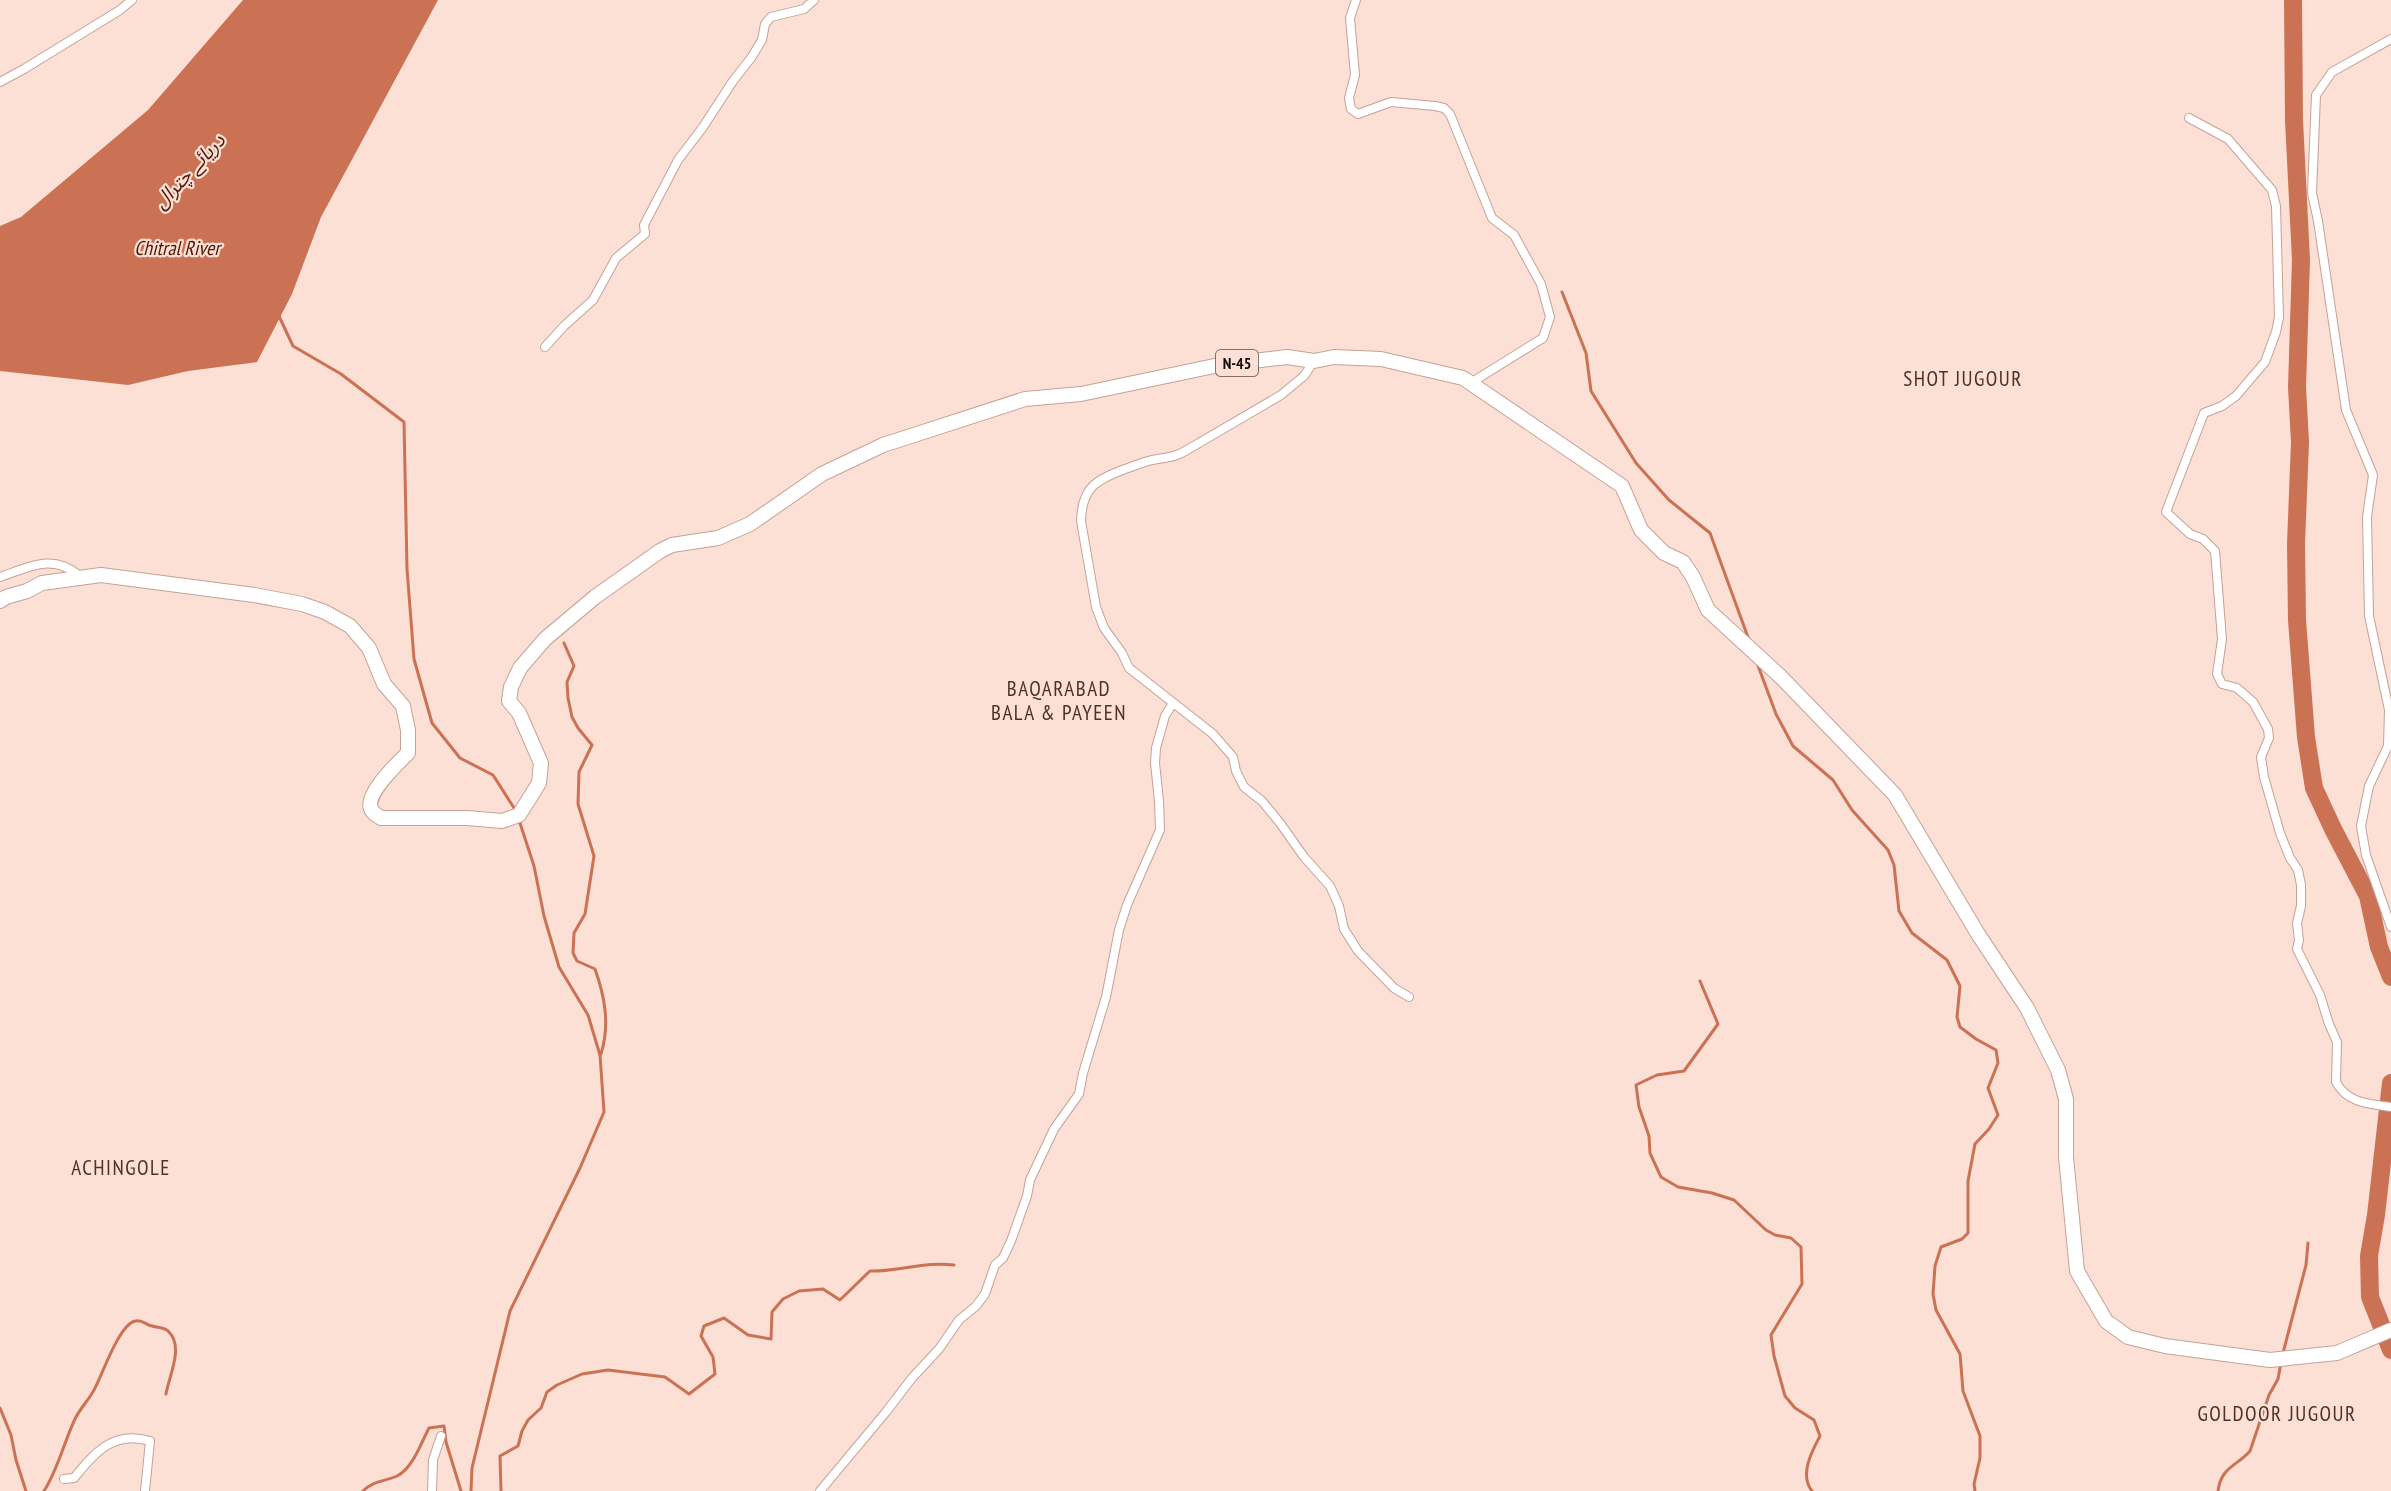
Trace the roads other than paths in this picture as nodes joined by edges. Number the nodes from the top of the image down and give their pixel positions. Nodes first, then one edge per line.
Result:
1 (132, 0) edge
2 (814, 0) edge
3 (1356, 0) edge
4 (2391, 39) edge
5 (0, 82) edge
6 (2189, 118) dead end
7 (545, 347) dead end
8 (1314, 361) junction
9 (1469, 384) junction
10 (80, 576) junction
11 (0, 577) edge
12 (0, 601) edge
13 (1173, 703) junction
14 (2391, 927) edge
15 (1409, 997) dead end
16 (2391, 1107) edge
17 (2391, 1330) edge
18 (441, 1436) dead end
19 (64, 1479) dead end
20 (145, 1491) edge
21 (432, 1491) edge
22 (820, 1491) edge

1 - 5 street
2 - 7 street
3 - 9 street
4 - 14 street
6 - 16 street
8 - 9 highway, N-45
8 - 10 highway, N-45
8 - 13 street
9 - 17 highway, N-45
10 - 11 street
10 - 12 highway, N-45
13 - 15 street
13 - 22 street
18 - 21 street
19 - 20 street

